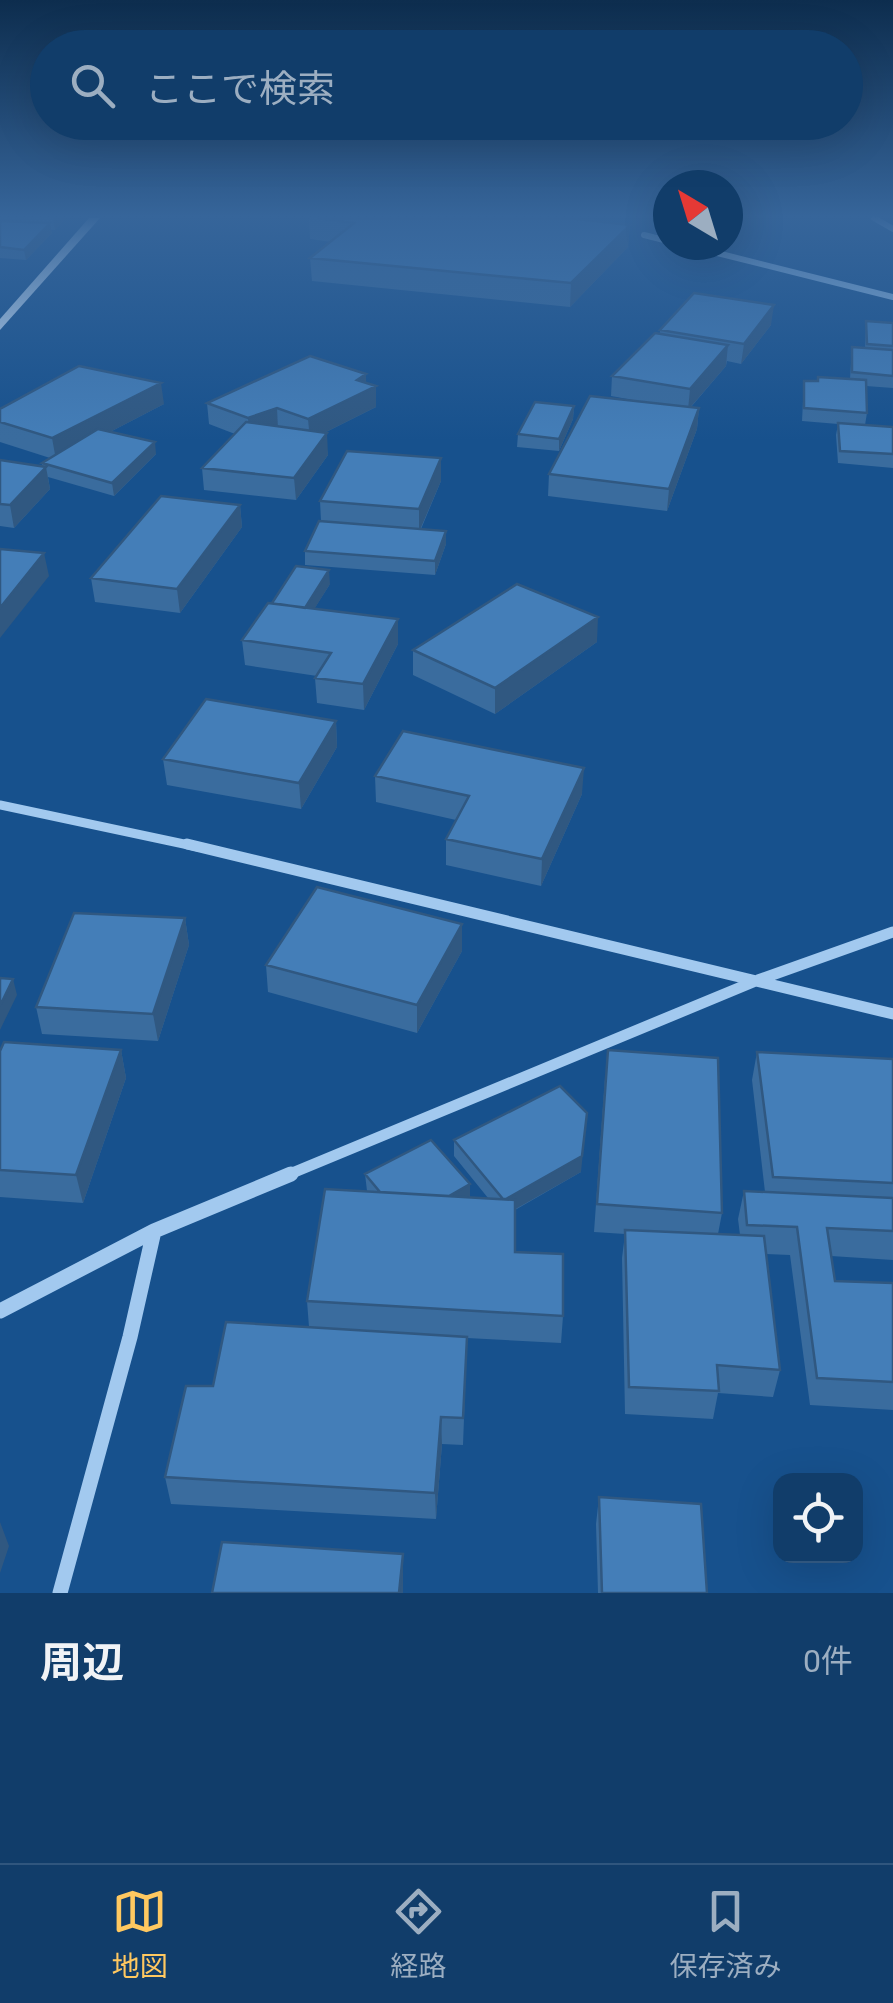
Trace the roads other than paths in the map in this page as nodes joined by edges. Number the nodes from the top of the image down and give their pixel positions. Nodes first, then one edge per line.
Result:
1 (29, 292) edge
2 (0, 326) edge
3 (0, 804) edge
4 (893, 932) edge
5 (758, 980) junction
6 (893, 1014) edge
7 (154, 1231) junction
8 (0, 1310) edge
9 (60, 1593) edge

1 - 2 main road
3 - 5 street
4 - 5 street
5 - 6 street
5 - 7 street
7 - 8 street
7 - 9 street

